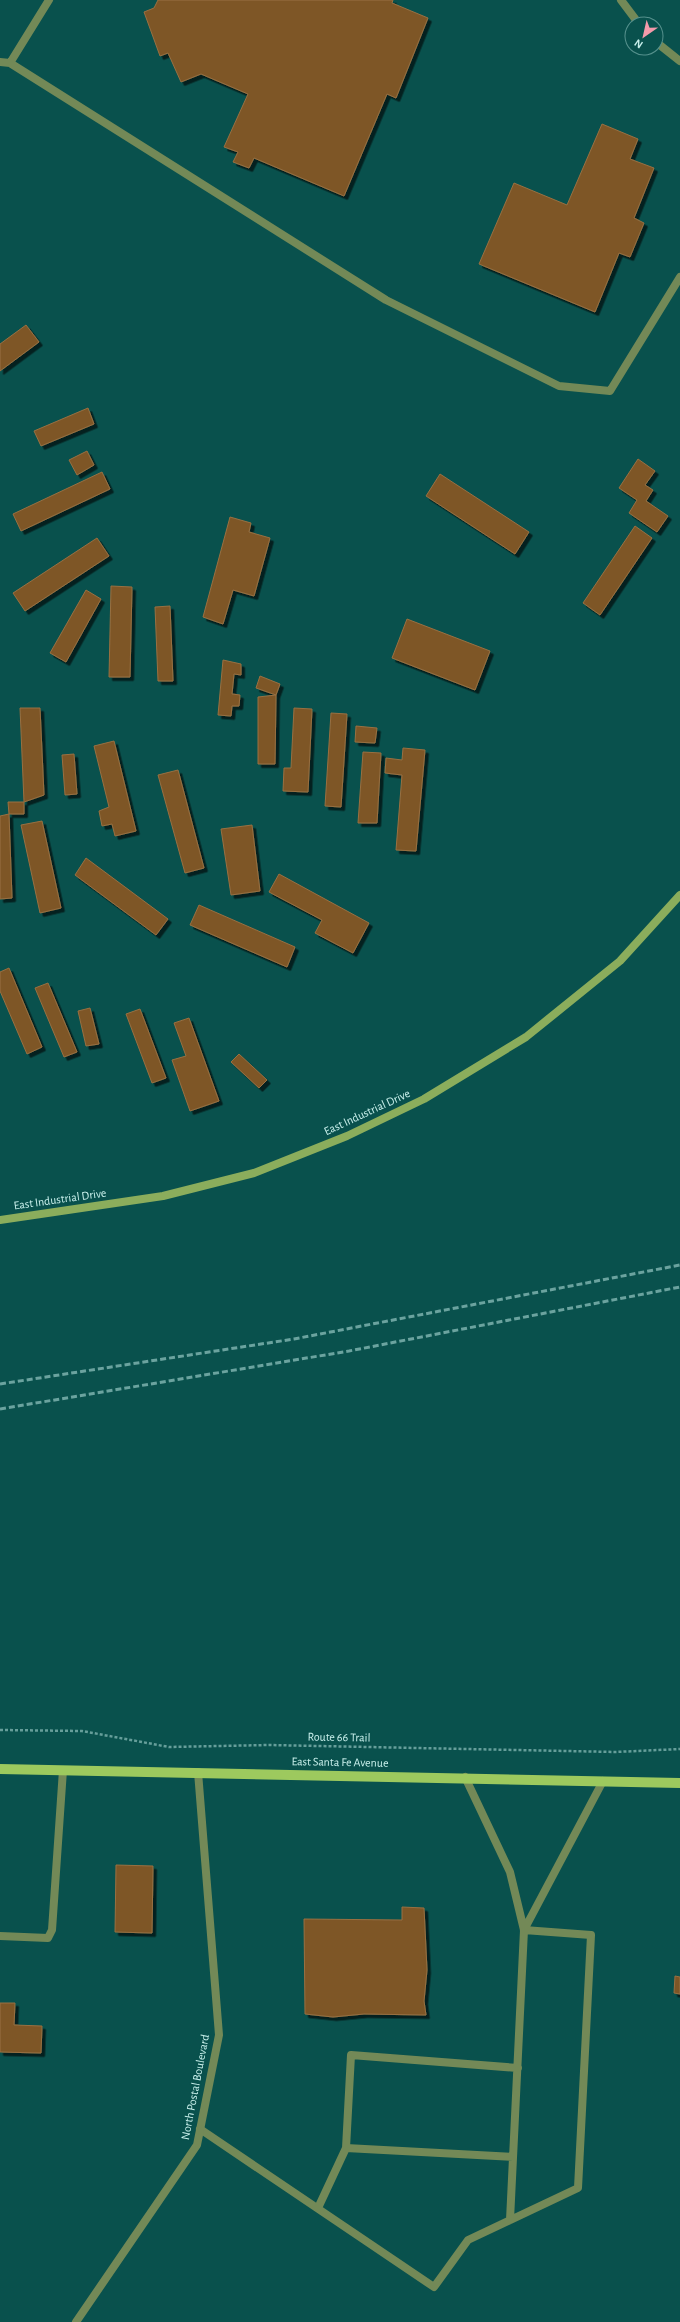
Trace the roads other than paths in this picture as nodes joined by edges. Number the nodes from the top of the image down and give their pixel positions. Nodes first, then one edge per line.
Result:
1 (49, 0) edge
2 (621, 0) edge
3 (632, 16) edge
4 (664, 48) edge
5 (680, 60) edge
6 (0, 62) edge
7 (10, 63) junction
8 (680, 277) edge
9 (680, 895) edge
10 (0, 1220) edge
11 (0, 1769) edge
12 (63, 1770) junction
13 (198, 1772) junction
14 (465, 1777) junction
15 (603, 1781) junction
16 (680, 1783) edge
17 (524, 1930) junction
18 (0, 1936) edge
19 (518, 2068) junction
20 (200, 2129) junction
21 (346, 2148) junction
22 (513, 2157) junction
23 (318, 2208) junction
24 (510, 2220) junction
25 (76, 2322) edge

1 - 7 street
2 - 3 street
4 - 5 street
6 - 7 street
7 - 8 street
9 - 10 street, East Industrial Drive
11 - 12 main road, East Santa Fe Avenue
12 - 13 main road, East Santa Fe Avenue
12 - 18 street
13 - 14 main road, East Santa Fe Avenue
13 - 20 street, North Postal Boulevard
14 - 15 main road, East Santa Fe Avenue
14 - 17 street
15 - 16 main road, East Santa Fe Avenue
15 - 17 street
17 - 19 street
17 - 24 street
19 - 21 street
19 - 22 street
20 - 23 street
20 - 25 street, North Postal Boulevard
21 - 22 street
21 - 23 street
22 - 24 street
23 - 24 street

